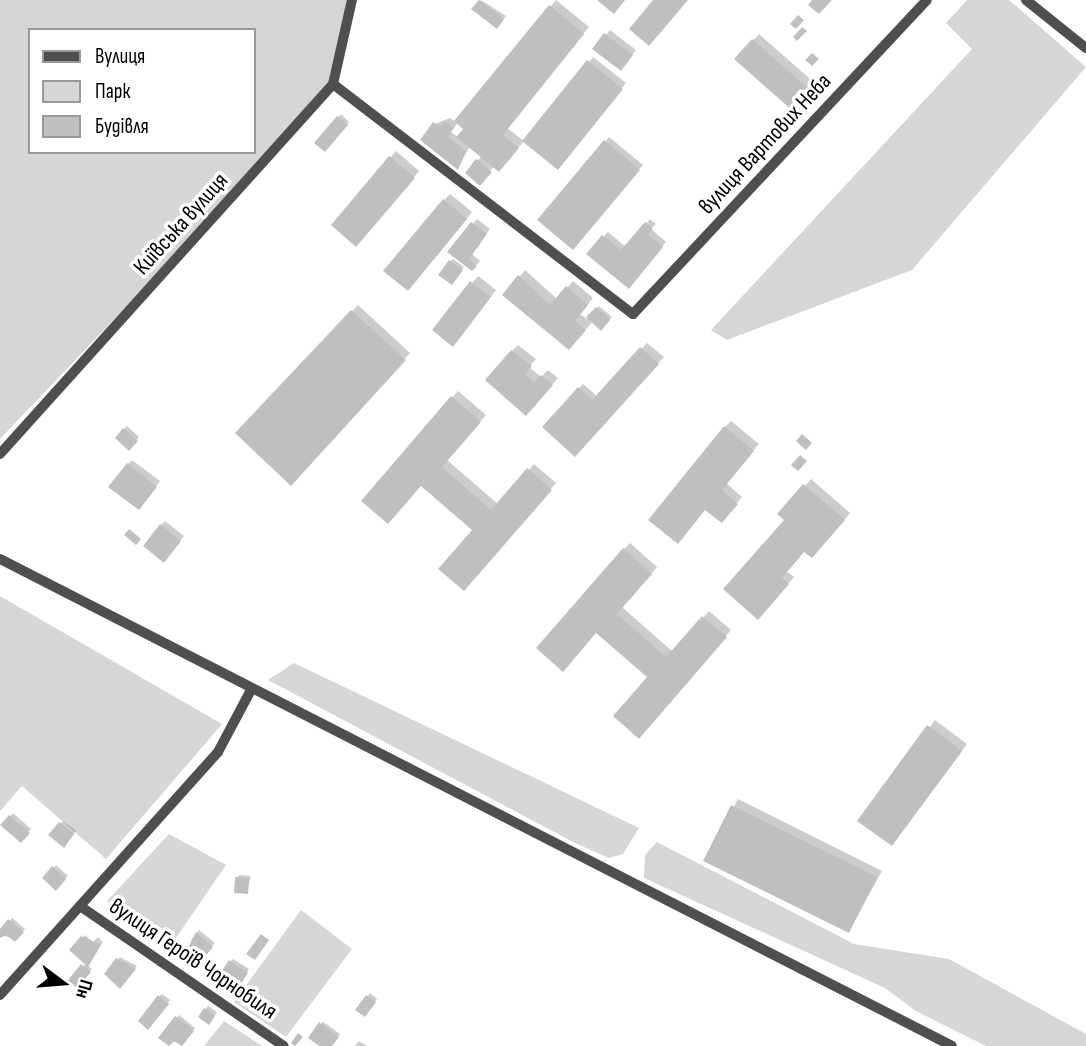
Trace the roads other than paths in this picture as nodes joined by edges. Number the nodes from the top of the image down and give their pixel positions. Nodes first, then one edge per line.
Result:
1 (352, 0) edge
2 (927, 0) edge
3 (1026, 0) edge
4 (1086, 48) edge
5 (333, 84) junction
6 (0, 454) edge
7 (0, 559) edge
8 (251, 690) junction
9 (80, 906) junction
10 (0, 995) edge
11 (284, 1046) edge
12 (952, 1046) edge

1 - 5 street, Київська вулиця
2 - 5 street, вулиця Вартових Неба
3 - 4 street
5 - 6 street, Київська вулиця
7 - 8 street
8 - 9 street
8 - 12 street
9 - 10 street
9 - 11 street, вулиця Героїв Чорнобиля

